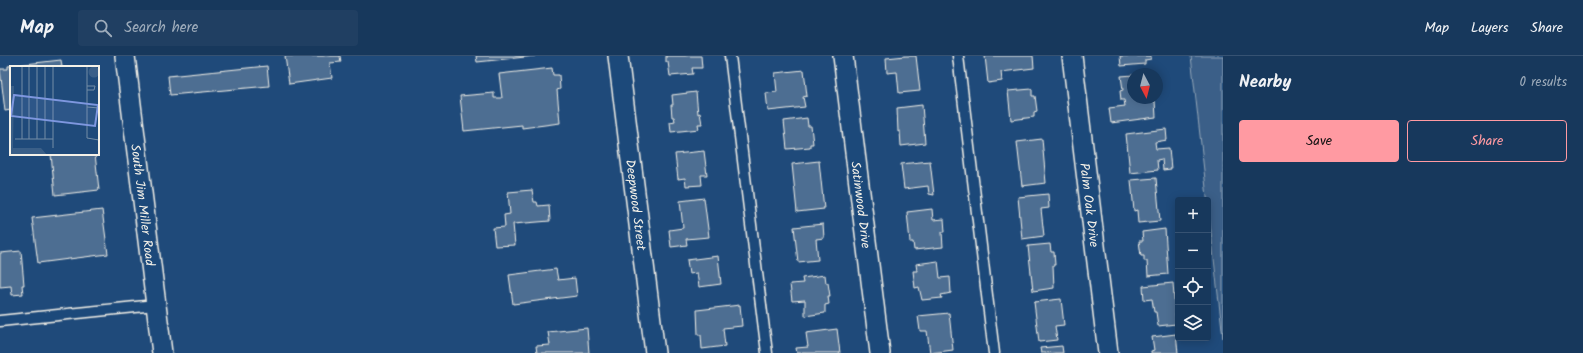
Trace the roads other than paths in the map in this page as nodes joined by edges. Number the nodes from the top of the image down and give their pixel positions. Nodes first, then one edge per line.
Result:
1 (125, 56) edge
2 (618, 56) edge
3 (730, 56) edge
4 (843, 56) edge
5 (958, 56) edge
6 (1072, 56) edge
7 (156, 305) junction
8 (0, 320) edge
9 (162, 353) edge
10 (655, 353) edge
11 (767, 353) edge
12 (880, 353) edge
13 (994, 353) edge
14 (1108, 353) edge

1 - 7 street, South Jim Miller Road
2 - 10 street, Deepwood Street
3 - 11 lane
4 - 12 street, Satinwood Drive
5 - 13 lane
6 - 14 street, Palm Oak Drive
7 - 8 lane
7 - 9 street, South Jim Miller Road

